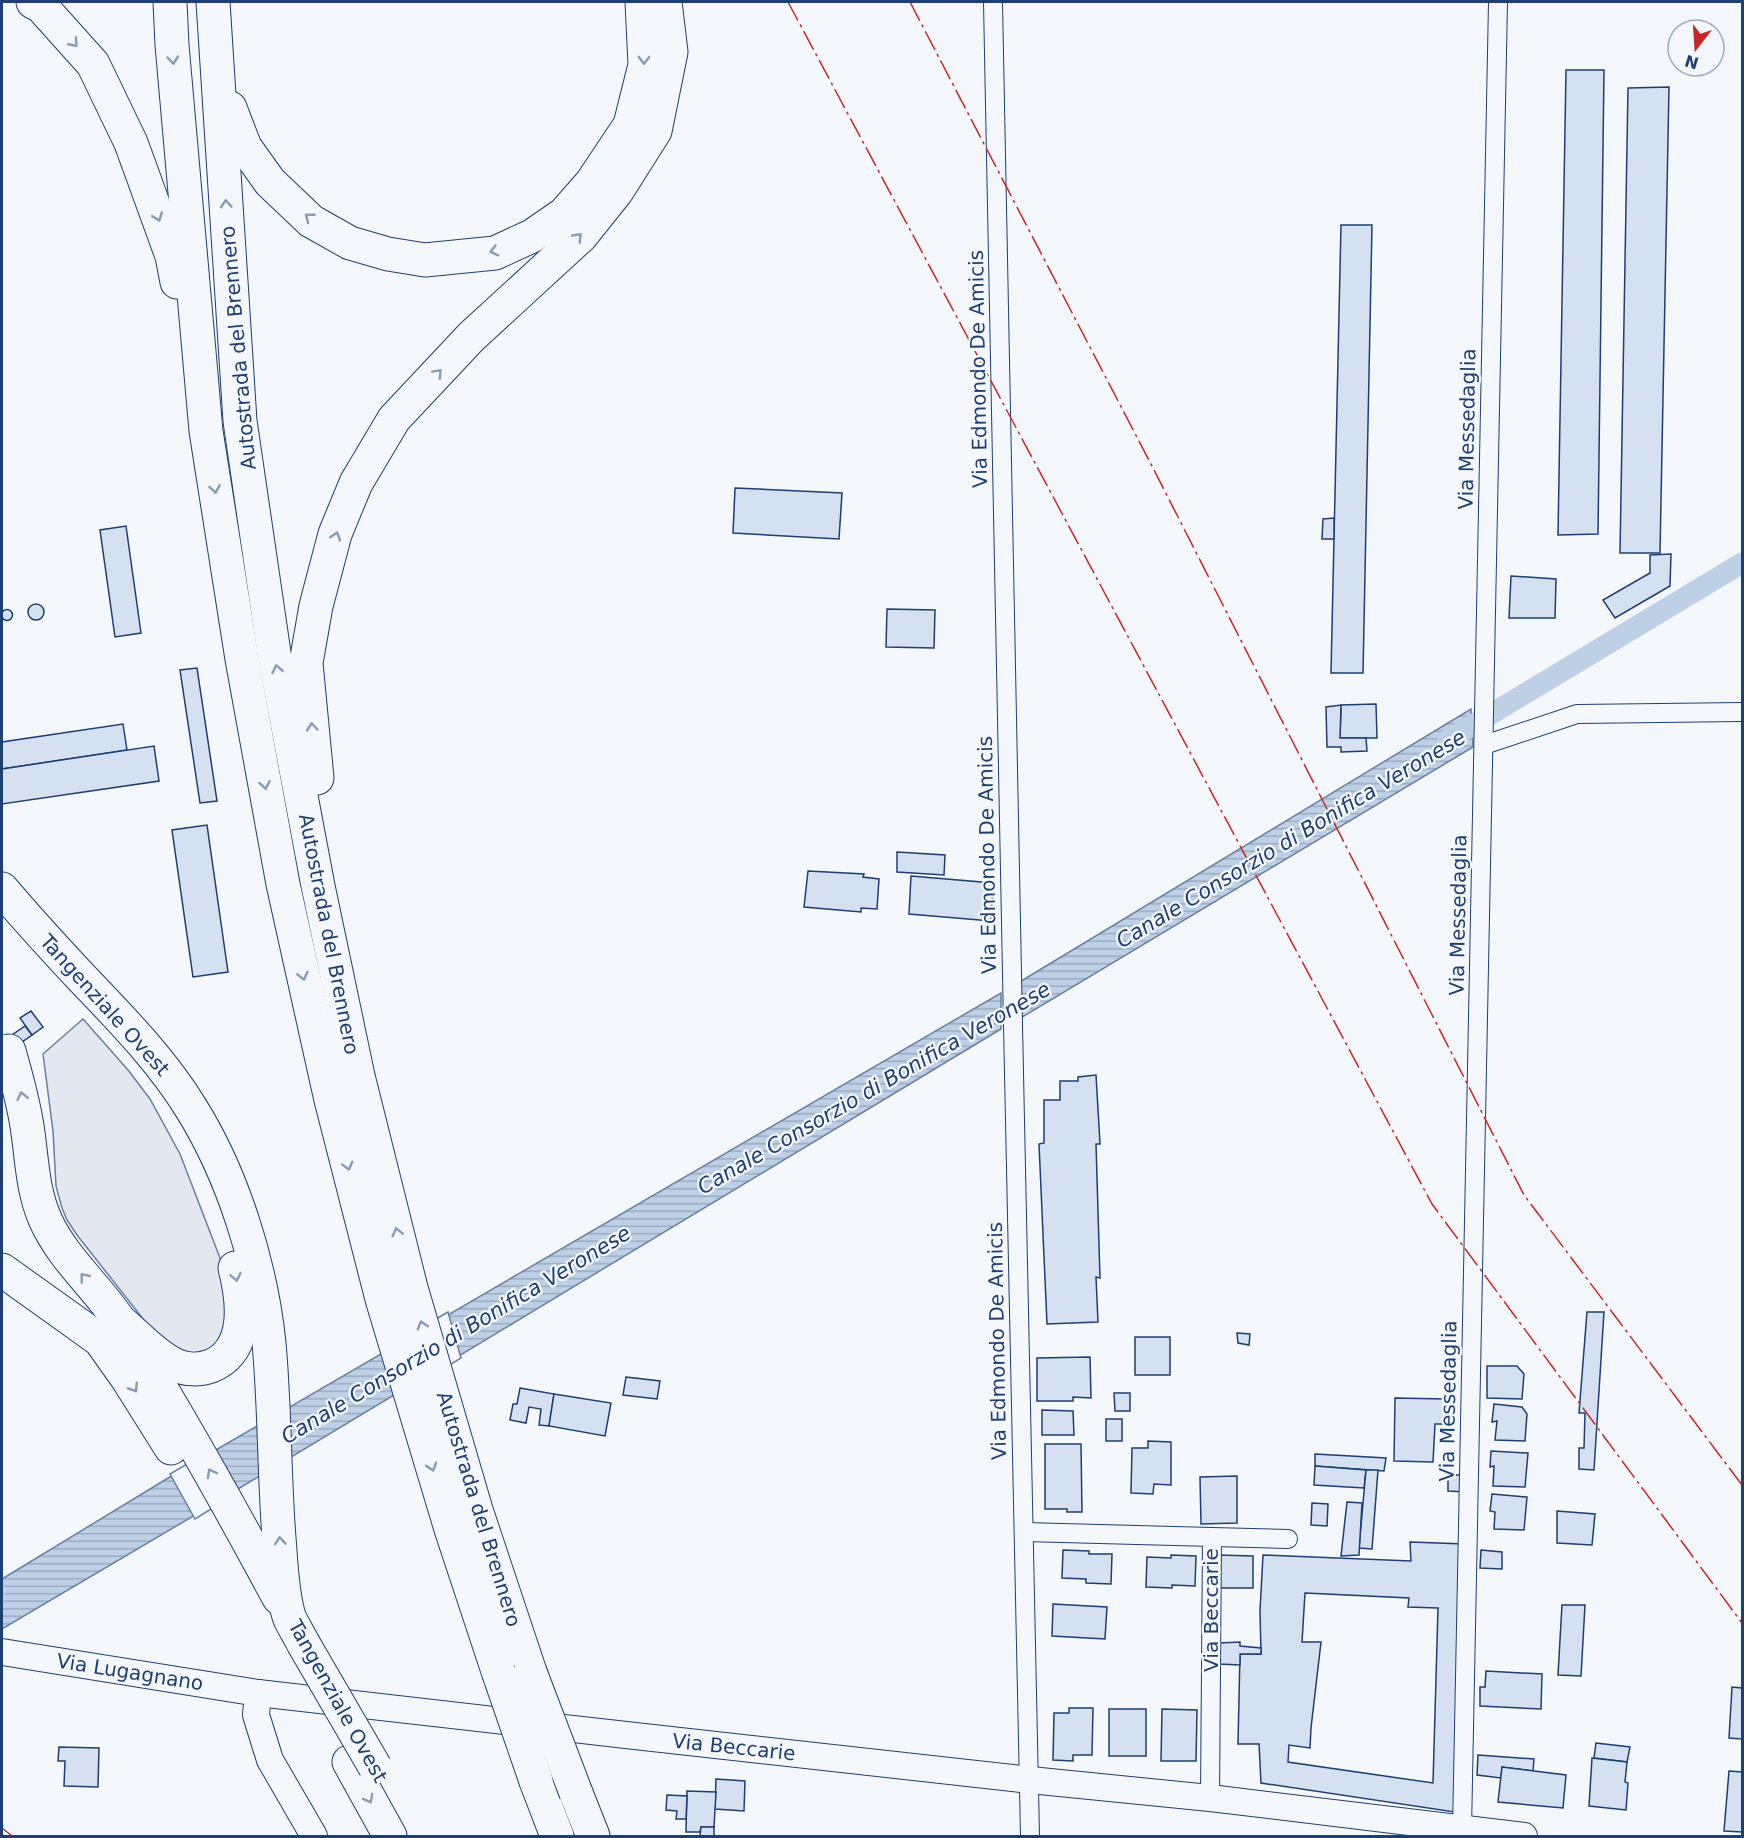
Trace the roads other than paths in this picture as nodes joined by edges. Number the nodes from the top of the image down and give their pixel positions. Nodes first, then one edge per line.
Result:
1 (33, 2) edge
2 (170, 2) edge
3 (213, 2) edge
4 (218, 2) edge
5 (642, 2) edge
6 (665, 2) edge
7 (993, 2) edge
8 (1498, 2) edge
9 (206, 431) junction
10 (1743, 712) edge
11 (1484, 745) junction
12 (2, 889) edge
13 (2, 917) edge
14 (5, 1039) edge
15 (358, 1076) junction
16 (2, 1244) edge
17 (2, 1270) edge
18 (397, 1294) junction
19 (110, 1331) junction
20 (430, 1406) junction
21 (1024, 1532) junction
22 (1212, 1537) junction
23 (1288, 1539) dead end
24 (292, 1635) junction
25 (2, 1652) edge
26 (258, 1693) junction
27 (362, 1765) junction
28 (1030, 1780) junction
29 (1210, 1798) junction
30 (1462, 1830) junction
31 (314, 1836) edge
32 (390, 1836) edge
33 (415, 1836) edge
34 (557, 1836) edge
35 (593, 1836) edge
36 (1030, 1836) edge
37 (1524, 1836) edge

1 -> 9 highway
2 -> 9 highway, Autostrada del Brennero
15 -> 3 highway, Autostrada del Brennero
5 -> 4 highway
15 -> 6 highway
7 - 21 street, Via Edmondo De Amicis
8 - 11 street, Via Messedaglia
9 -> 18 highway, Autostrada del Brennero
10 - 11 street
11 - 30 street, Via Messedaglia
24 -> 12 highway, Tangenziale Ovest
13 -> 19 highway
19 -> 14 highway
18 -> 15 highway, Autostrada del Brennero
16 - 19 highway
17 - 19 highway, Tangenziale Ovest
18 - 20 highway, Autostrada del Brennero
19 - 24 highway, Tangenziale Ovest
20 -> 34 highway, Autostrada del Brennero, bridge
20 - 35 highway, Autostrada del Brennero, bridge
21 - 22 street, Via Beccarie
21 - 28 street, Via Edmondo De Amicis
22 - 23 street
22 - 29 street, Via Beccarie
24 - 27 highway, Tangenziale Ovest, bridge
25 - 26 main road, Via Lugagnano
26 - 28 main road, Via Beccarie
26 - 31 main road
27 -> 32 highway, Tangenziale Ovest
27 - 33 highway, Tangenziale Ovest
28 - 29 main road, Via Beccarie
28 - 36 street, Via Edmondo De Amicis
29 - 30 main road, Via Beccarie
30 - 37 main road, Via Beccarie

